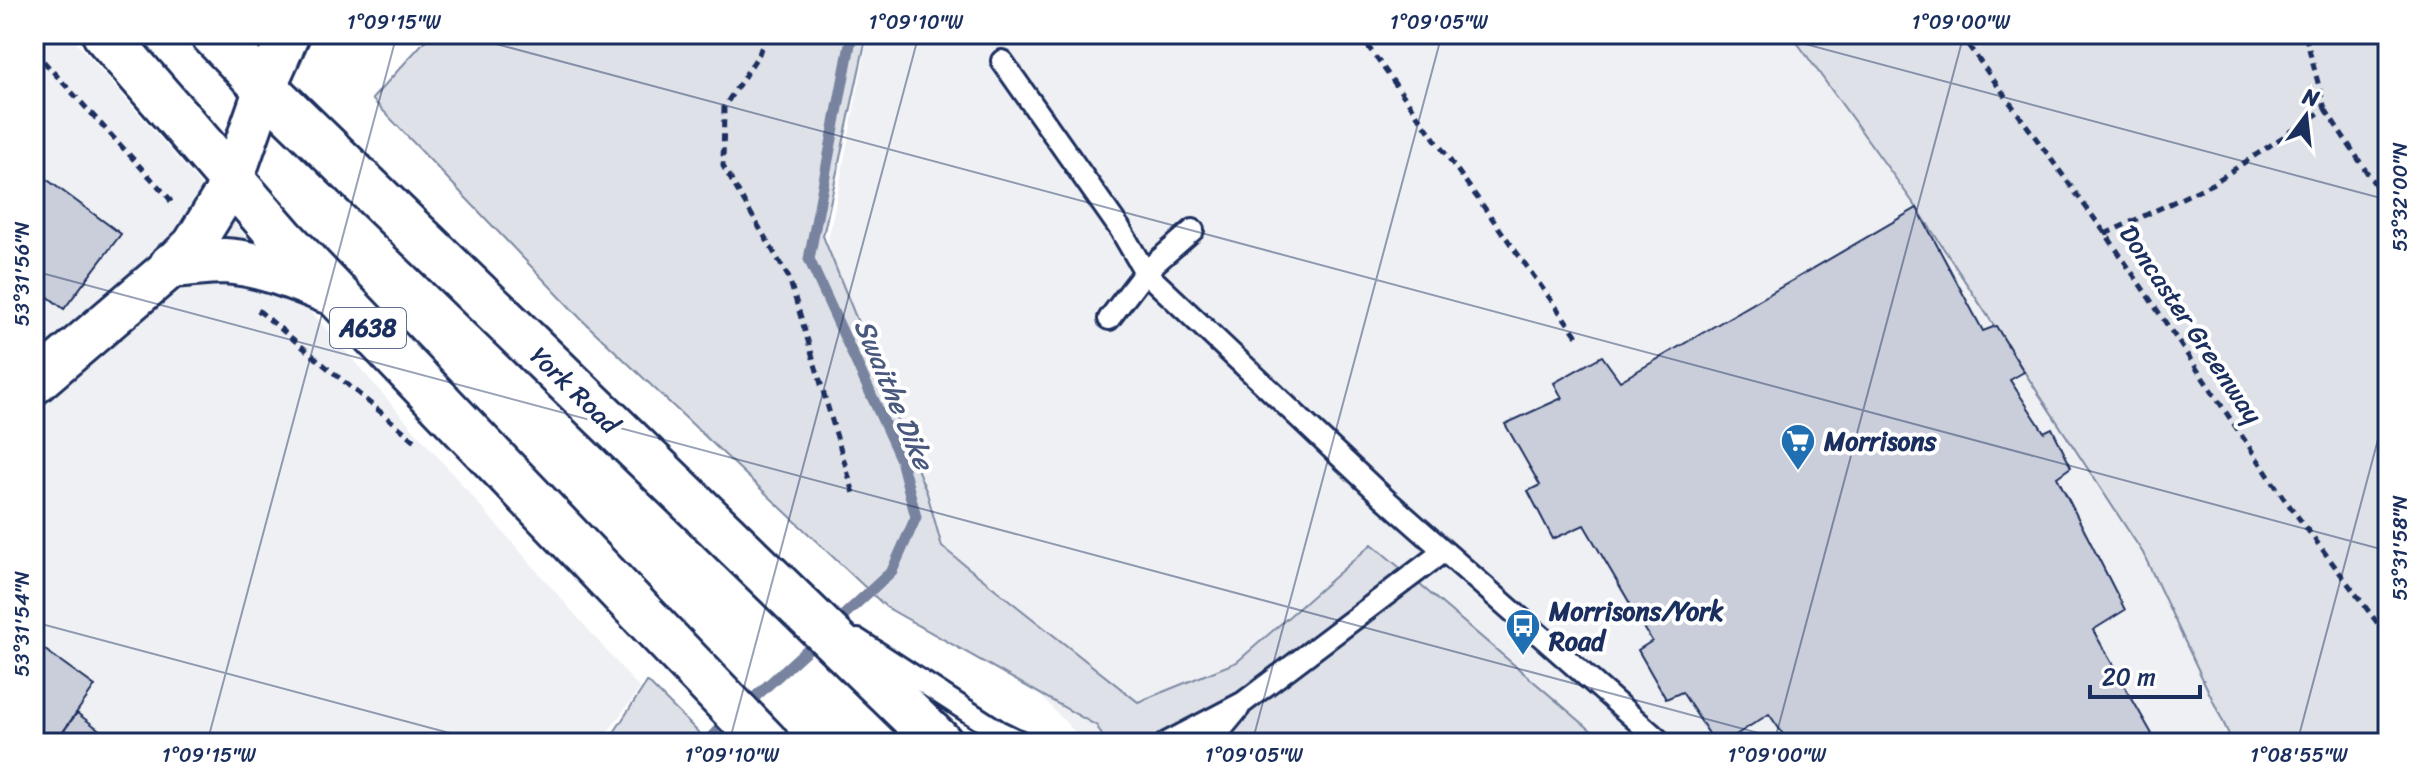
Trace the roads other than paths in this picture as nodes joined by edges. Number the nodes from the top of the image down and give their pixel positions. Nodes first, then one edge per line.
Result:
1 (105, 34) edge
2 (213, 34) edge
3 (289, 34) edge
4 (1002, 61) dead end
5 (265, 88) junction
6 (232, 182) junction
7 (1193, 230) dead end
8 (183, 255) junction
9 (1145, 272) junction
10 (337, 295) junction
11 (1109, 319) dead end
12 (34, 384) edge
13 (1444, 551) junction
14 (781, 590) junction
15 (1244, 702) junction
16 (931, 734) edge
17 (1657, 742) edge
18 (766, 743) edge
19 (1023, 743) edge
20 (1166, 743) edge
21 (1210, 743) edge

1 - 6 highway, A638
2 - 5 highway, York Road
3 - 5 street
4 - 9 lane
5 - 6 street
5 - 14 highway, York Road
6 - 8 street
6 - 10 highway, A638
7 - 9 lane
8 - 10 highway
8 - 12 street
9 - 11 lane
9 - 13 lane
10 - 18 highway, A638
13 - 15 lane
13 - 17 lane
14 - 16 highway, York Road
14 - 19 lane
15 - 20 lane
15 - 21 lane

